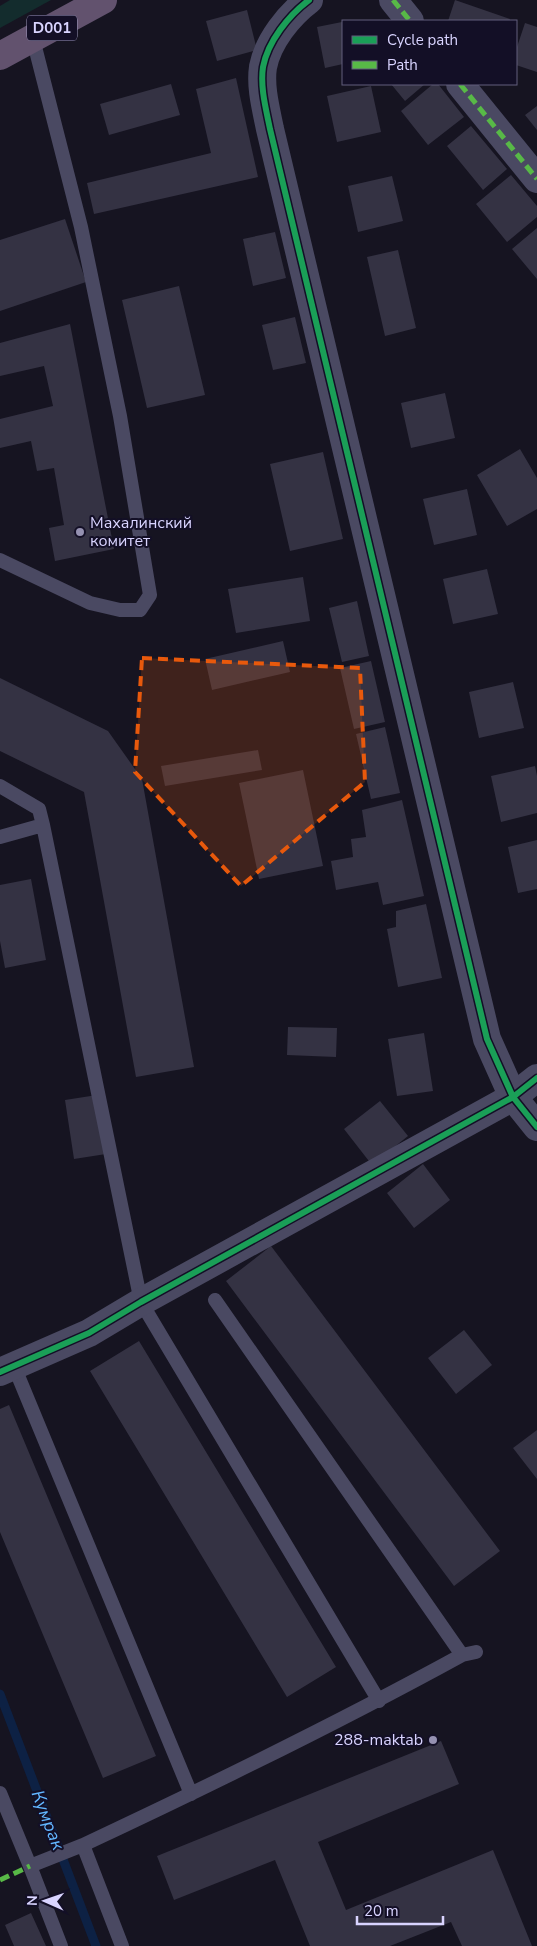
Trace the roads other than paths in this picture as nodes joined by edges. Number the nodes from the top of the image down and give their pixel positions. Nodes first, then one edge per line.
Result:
1 (103, 0) edge
2 (309, 0) edge
3 (393, 0) edge
4 (409, 20) edge
5 (33, 39) junction
6 (0, 56) edge
7 (461, 85) edge
8 (537, 179) edge
9 (0, 560) edge
10 (0, 786) edge
11 (43, 825) junction
12 (0, 837) edge
13 (537, 1078) edge
14 (513, 1097) junction
15 (537, 1127) edge
16 (215, 1300) dead end
17 (141, 1302) junction
18 (7, 1369) edge
19 (379, 1701) junction
20 (0, 1793) edge
21 (190, 1794) junction
22 (77, 1848) junction
23 (35, 1864) junction
24 (60, 1946) edge
25 (122, 1946) edge

1 - 5 highway, D001
2 - 14 street
3 - 4 street
5 - 6 highway, D001
5 - 9 lane
7 - 8 street
10 - 11 lane
11 - 12 lane
11 - 17 lane
13 - 14 street
14 - 15 street
14 - 17 street
16 - 19 lane
17 - 18 street
17 - 19 lane
18 - 21 lane
19 - 21 lane
20 - 23 lane
21 - 22 lane
22 - 23 lane
22 - 25 lane
23 - 24 lane

